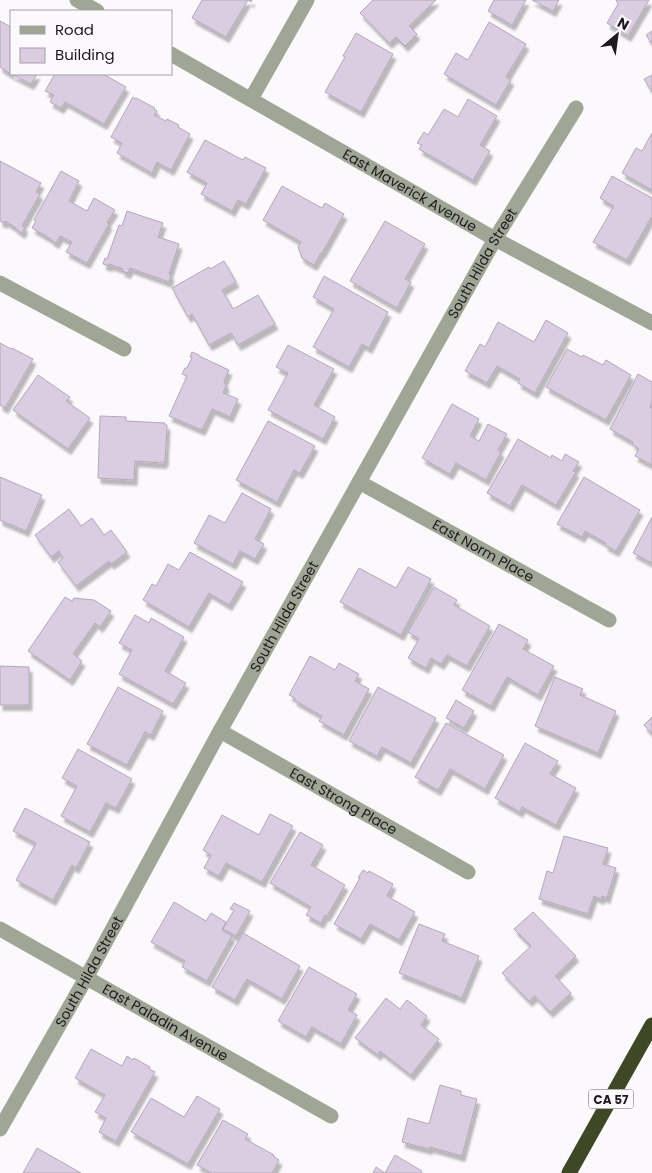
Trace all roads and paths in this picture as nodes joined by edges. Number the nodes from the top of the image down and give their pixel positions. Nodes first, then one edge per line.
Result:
1 (77, 0) edge
2 (307, 0) edge
3 (95, 10) edge
4 (172, 55) edge
5 (251, 99) junction
6 (576, 108) dead end
7 (495, 239) junction
8 (0, 283) edge
9 (652, 323) edge
10 (124, 350) dead end
11 (359, 482) junction
12 (609, 620) dead end
13 (220, 731) junction
14 (468, 872) dead end
15 (0, 929) edge
16 (86, 978) junction
17 (652, 1025) edge
18 (331, 1116) dead end
19 (0, 1129) edge
20 (569, 1173) edge

1 - 3 street
2 - 5 street
4 - 5 street, East Maverick Avenue
5 - 7 street, East Maverick Avenue
6 - 7 street, South Hilda Street
7 - 9 street, East Maverick Avenue
7 - 11 street, South Hilda Street
8 - 10 street
11 - 12 street, East Norm Place
11 - 13 street, South Hilda Street
13 - 14 street, East Strong Place
13 - 16 street, South Hilda Street
15 - 16 street, East Paladin Avenue
16 - 18 street, East Paladin Avenue
16 - 19 street, South Hilda Street
17 - 20 highway, CA 57

